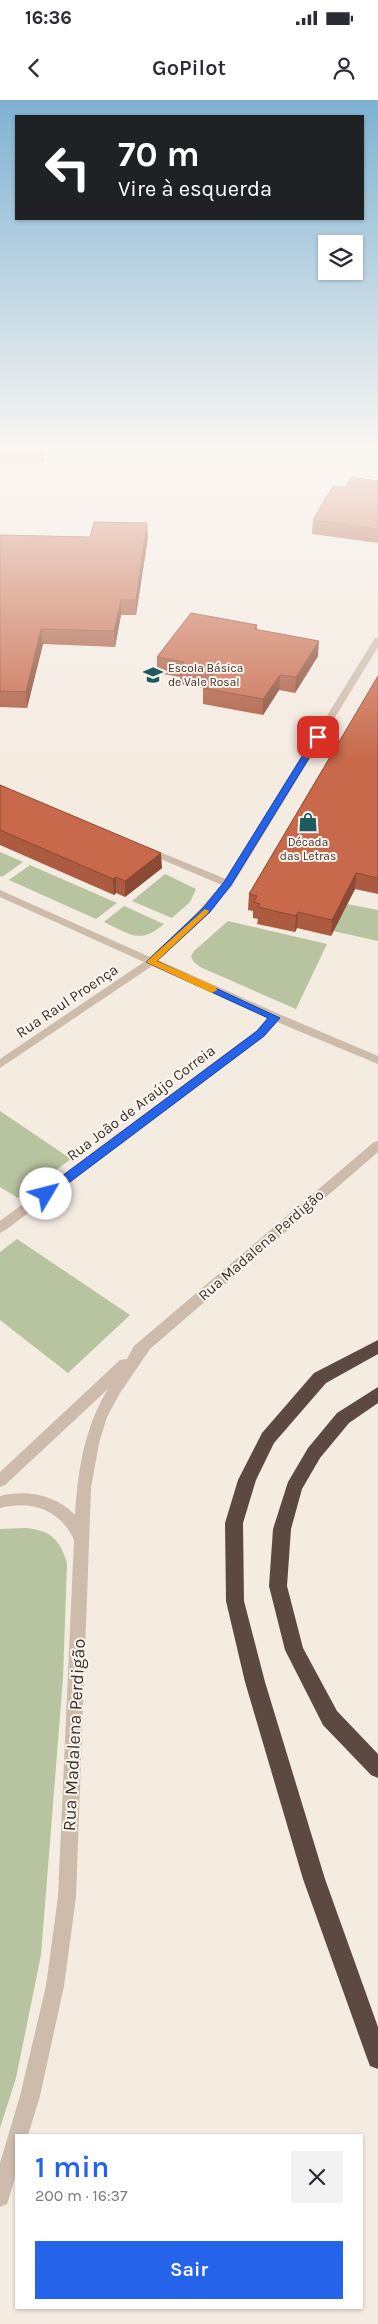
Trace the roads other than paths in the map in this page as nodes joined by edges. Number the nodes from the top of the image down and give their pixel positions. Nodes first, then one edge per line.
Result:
1 (378, 640) edge
2 (137, 845) edge
3 (228, 884) junction
4 (0, 892) edge
5 (151, 962) junction
6 (274, 1018) junction
7 (378, 1060) edge
8 (0, 1064) edge
9 (378, 1145) edge
10 (0, 1228) edge
11 (144, 1345) junction
12 (378, 1346) edge
13 (378, 1394) edge
14 (0, 1482) edge
15 (0, 1502) edge
16 (83, 1542) junction
17 (378, 1768) edge
18 (378, 2058) edge
19 (18, 2134) edge
20 (15, 2145) edge
21 (0, 2197) edge

1 - 3 street, Rua Raul Proença
2 - 3 street
3 - 5 street, Rua Raul Proença
4 - 5 street
5 - 6 street
5 - 8 street, Rua Raul Proença
6 - 7 street
6 - 10 street, Rua João de Araújo Correia
9 - 11 street, Rua Madalena Perdigão
11 - 14 street, Rua Madalena Perdigão
11 - 16 street, Rua Madalena Perdigão
12 - 18 highway
13 - 17 highway
15 - 16 street
16 - 19 street, Rua Madalena Perdigão
20 - 21 street

